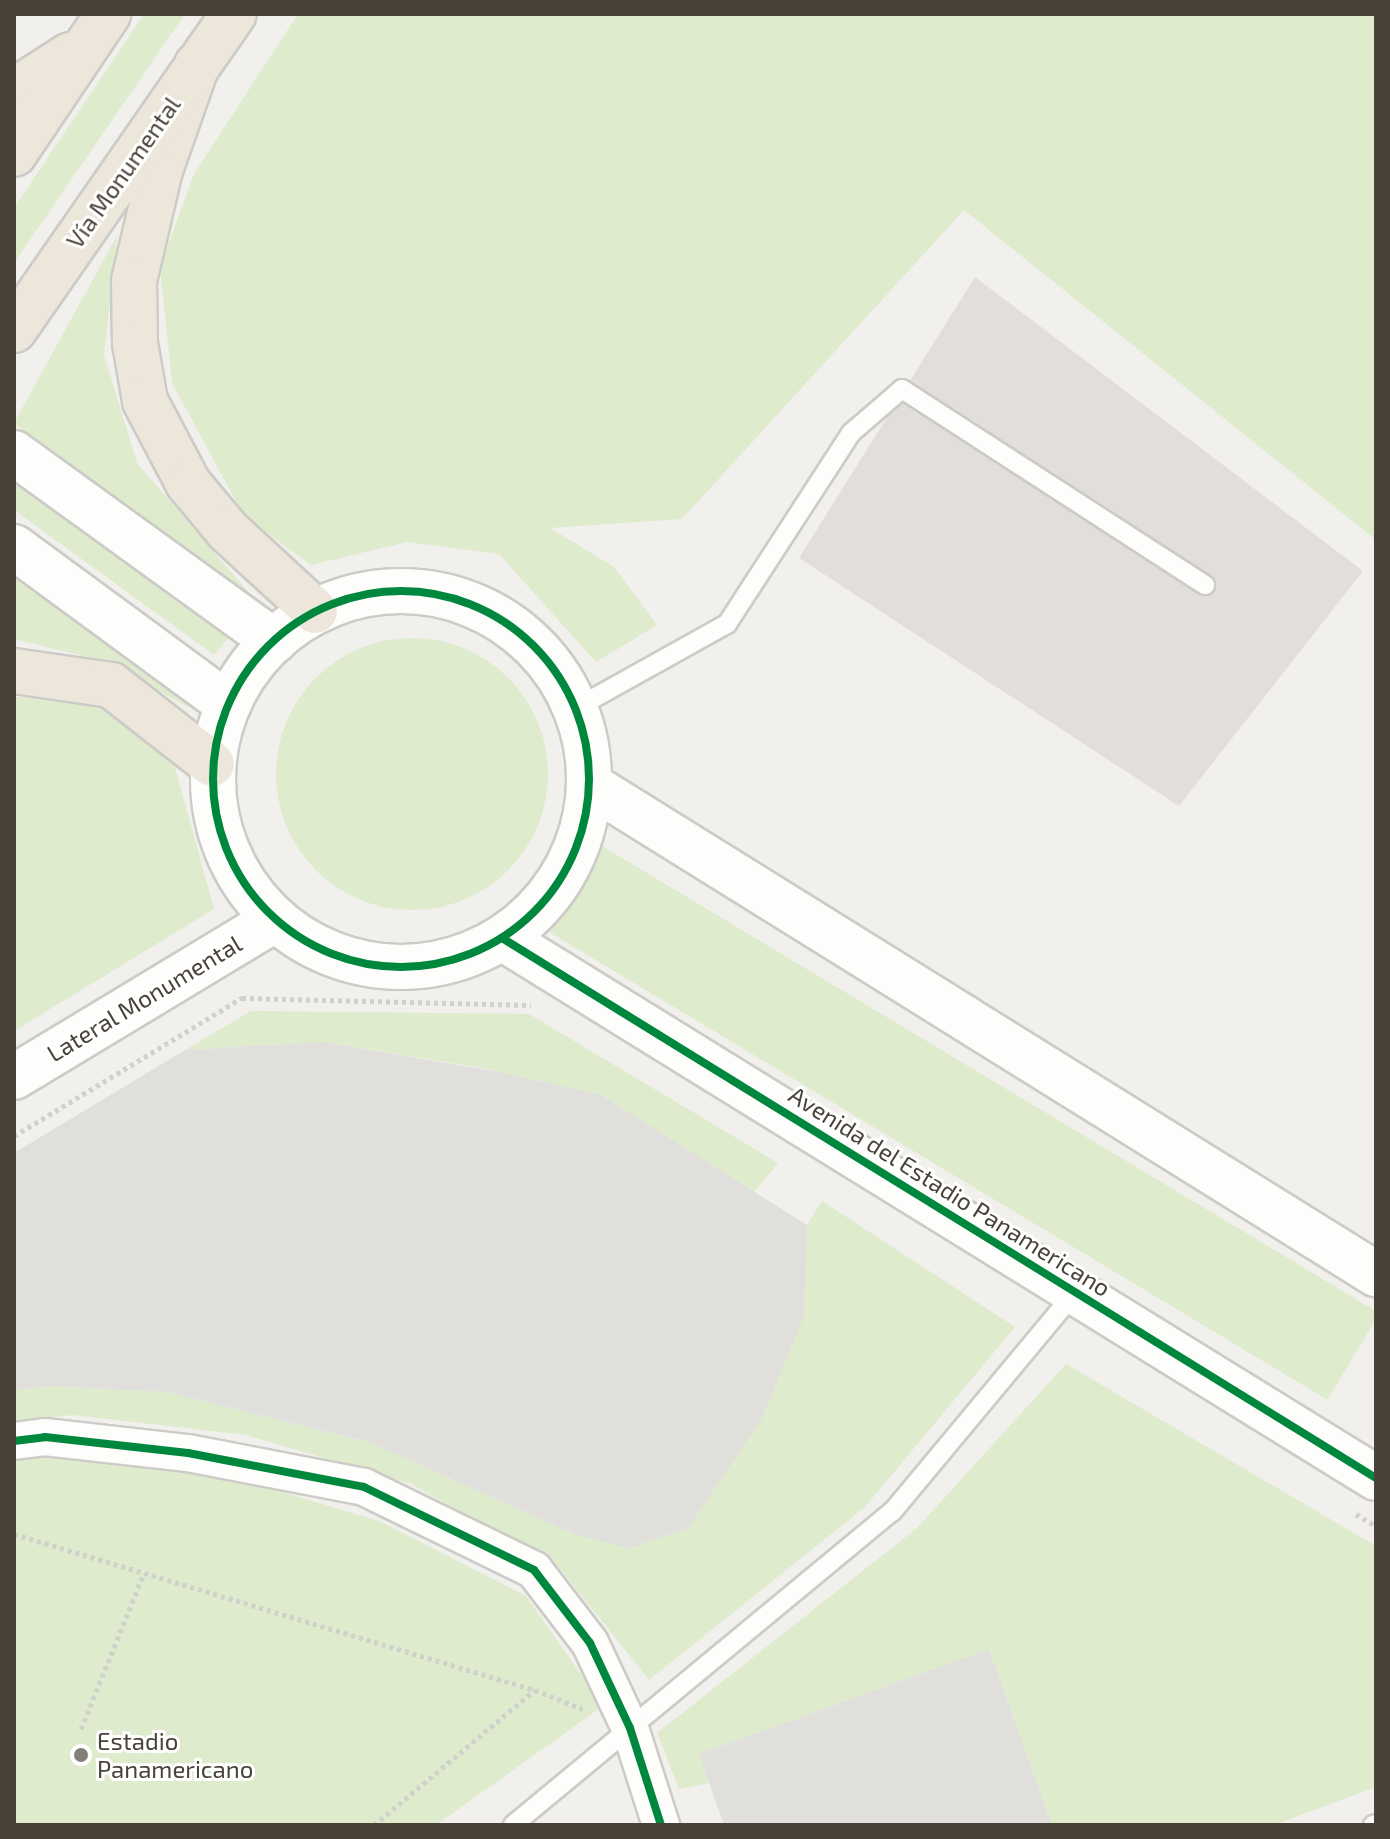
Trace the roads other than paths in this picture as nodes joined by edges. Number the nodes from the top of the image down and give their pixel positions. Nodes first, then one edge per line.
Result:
1 (234, 14) edge
2 (96, 29) edge
3 (197, 65) junction
4 (14, 91) edge
5 (14, 154) edge
6 (14, 330) edge
7 (14, 453) edge
8 (14, 547) edge
9 (1205, 585) dead end
10 (315, 611) junction
11 (274, 641) junction
12 (14, 671) edge
13 (228, 704) junction
14 (576, 708) junction
15 (212, 764) junction
16 (590, 785) junction
17 (274, 920) junction
18 (502, 938) junction
19 (14, 1077) edge
20 (1376, 1274) edge
21 (1075, 1292) junction
22 (14, 1441) edge
23 (1363, 1494) edge
24 (630, 1728) junction
25 (513, 1825) edge
26 (661, 1825) edge

1 - 3 highway, Vía Monumental
2 - 4 highway
2 - 5 highway
3 - 6 highway, Vía Monumental
3 - 10 highway
7 - 11 street
8 - 13 street
9 - 14 lane
10 - 11 street
10 - 14 street
11 - 13 street
12 - 15 highway
13 - 15 street
14 - 16 street
15 - 17 street
16 - 18 street
16 - 20 street
17 - 18 street
17 - 19 street, Lateral Monumental
18 - 21 street, Avenida del Estadio Panamericano
21 - 23 street, Avenida del Estadio Panamericano
21 - 24 lane
22 - 24 street
24 - 25 lane
24 - 26 street

